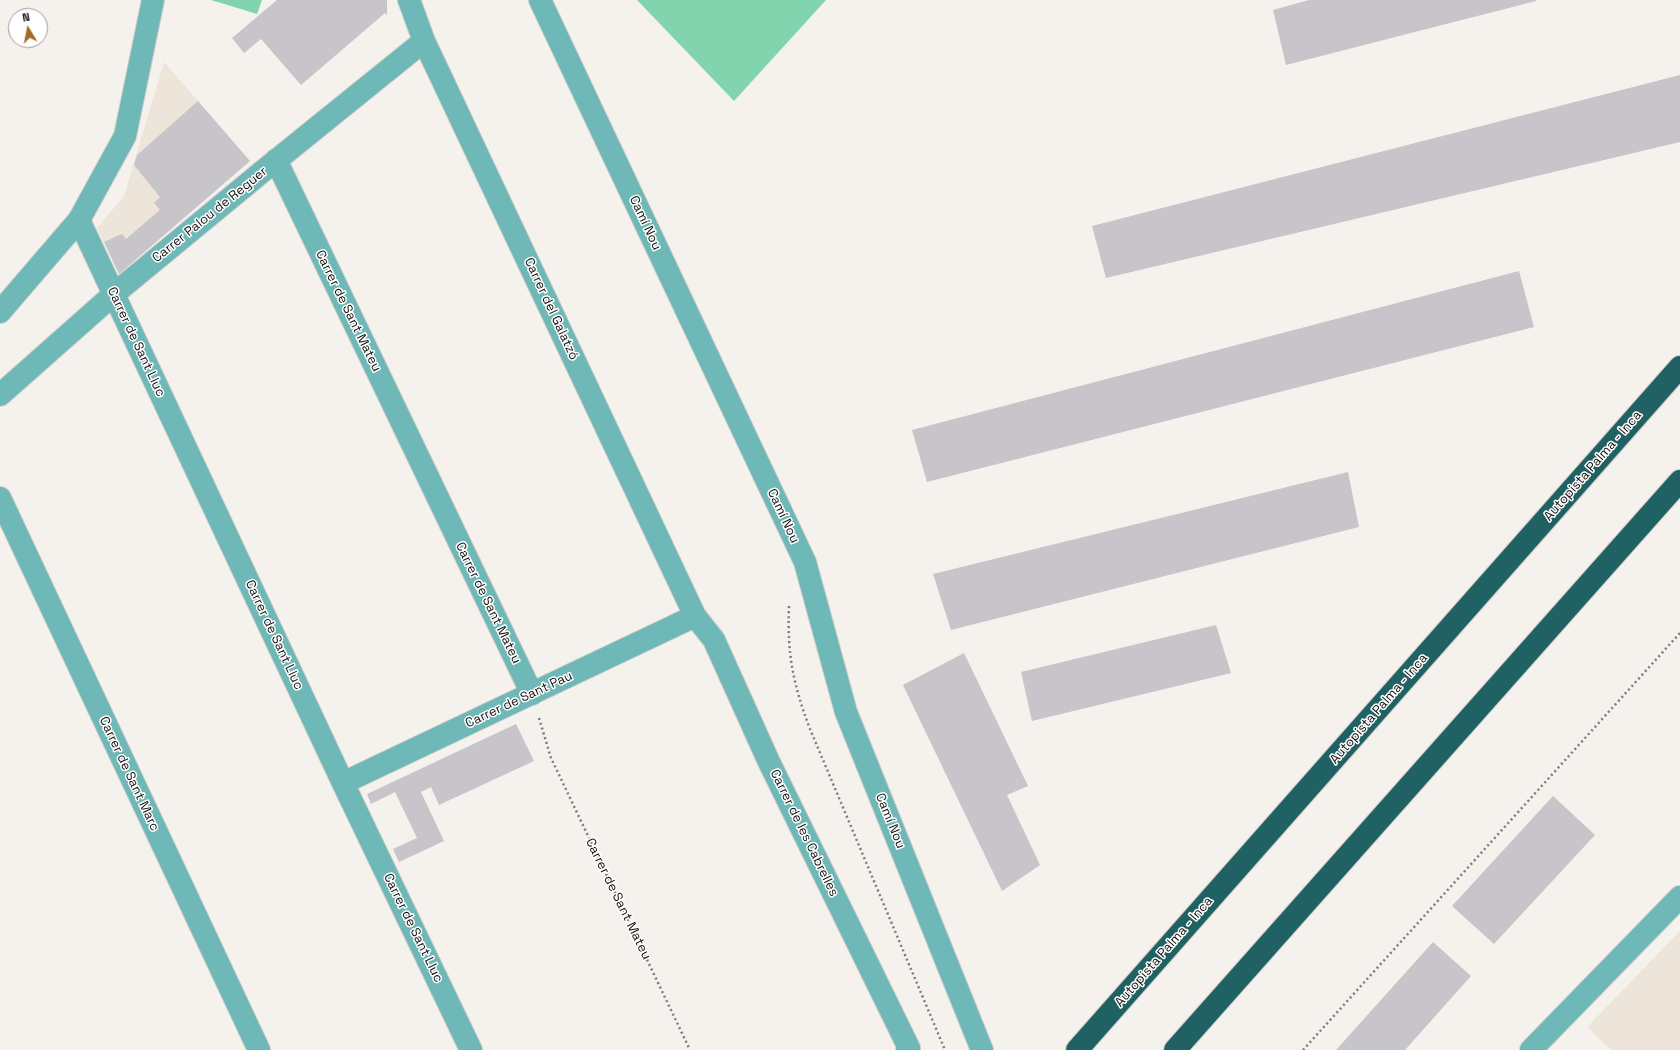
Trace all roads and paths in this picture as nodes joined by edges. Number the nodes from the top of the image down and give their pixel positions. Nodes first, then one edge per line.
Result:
1 (409, 0) edge
2 (540, 0) edge
3 (151, 1) edge
4 (424, 41) junction
5 (276, 160) junction
6 (79, 220) junction
7 (114, 294) junction
8 (0, 312) edge
9 (1680, 367) edge
10 (0, 395) edge
11 (1680, 481) edge
12 (0, 498) edge
13 (695, 616) junction
14 (1680, 633) edge
15 (532, 694) junction
16 (343, 783) junction
17 (1680, 897) edge
18 (918, 984) dead end
19 (259, 1050) edge
20 (471, 1050) edge
21 (690, 1050) edge
22 (907, 1050) edge
23 (945, 1050) edge
24 (982, 1050) edge
25 (1078, 1050) edge
26 (1175, 1050) edge
27 (1303, 1050) edge
28 (1531, 1050) edge

1 - 4 street, Carrer del Galatzó
2 - 24 street, Camí Nou
3 - 6 street
4 - 5 street, Carrer Palou de Reguer
4 - 13 street, Carrer del Galatzó
5 - 7 street, Carrer Palou de Reguer
5 - 15 street, Carrer de Sant Mateu
6 - 7 street, Carrer de Sant Lluc
6 - 8 street
7 - 10 street, Carrer Palou de Reguer
7 - 16 street, Carrer de Sant Lluc
9 - 25 highway, Autopista Palma - Inca
11 - 26 highway
12 - 19 street, Carrer de Sant Marc
13 - 15 street, Carrer de Sant Pau
13 - 22 street, Carrer de les Cabrelles
14 - 27 path
15 - 16 street, Carrer de Sant Pau
15 - 21 path, Carrer de Sant Mateu
16 - 20 street, Carrer de Sant Lluc
17 - 28 street
18 - 23 path

